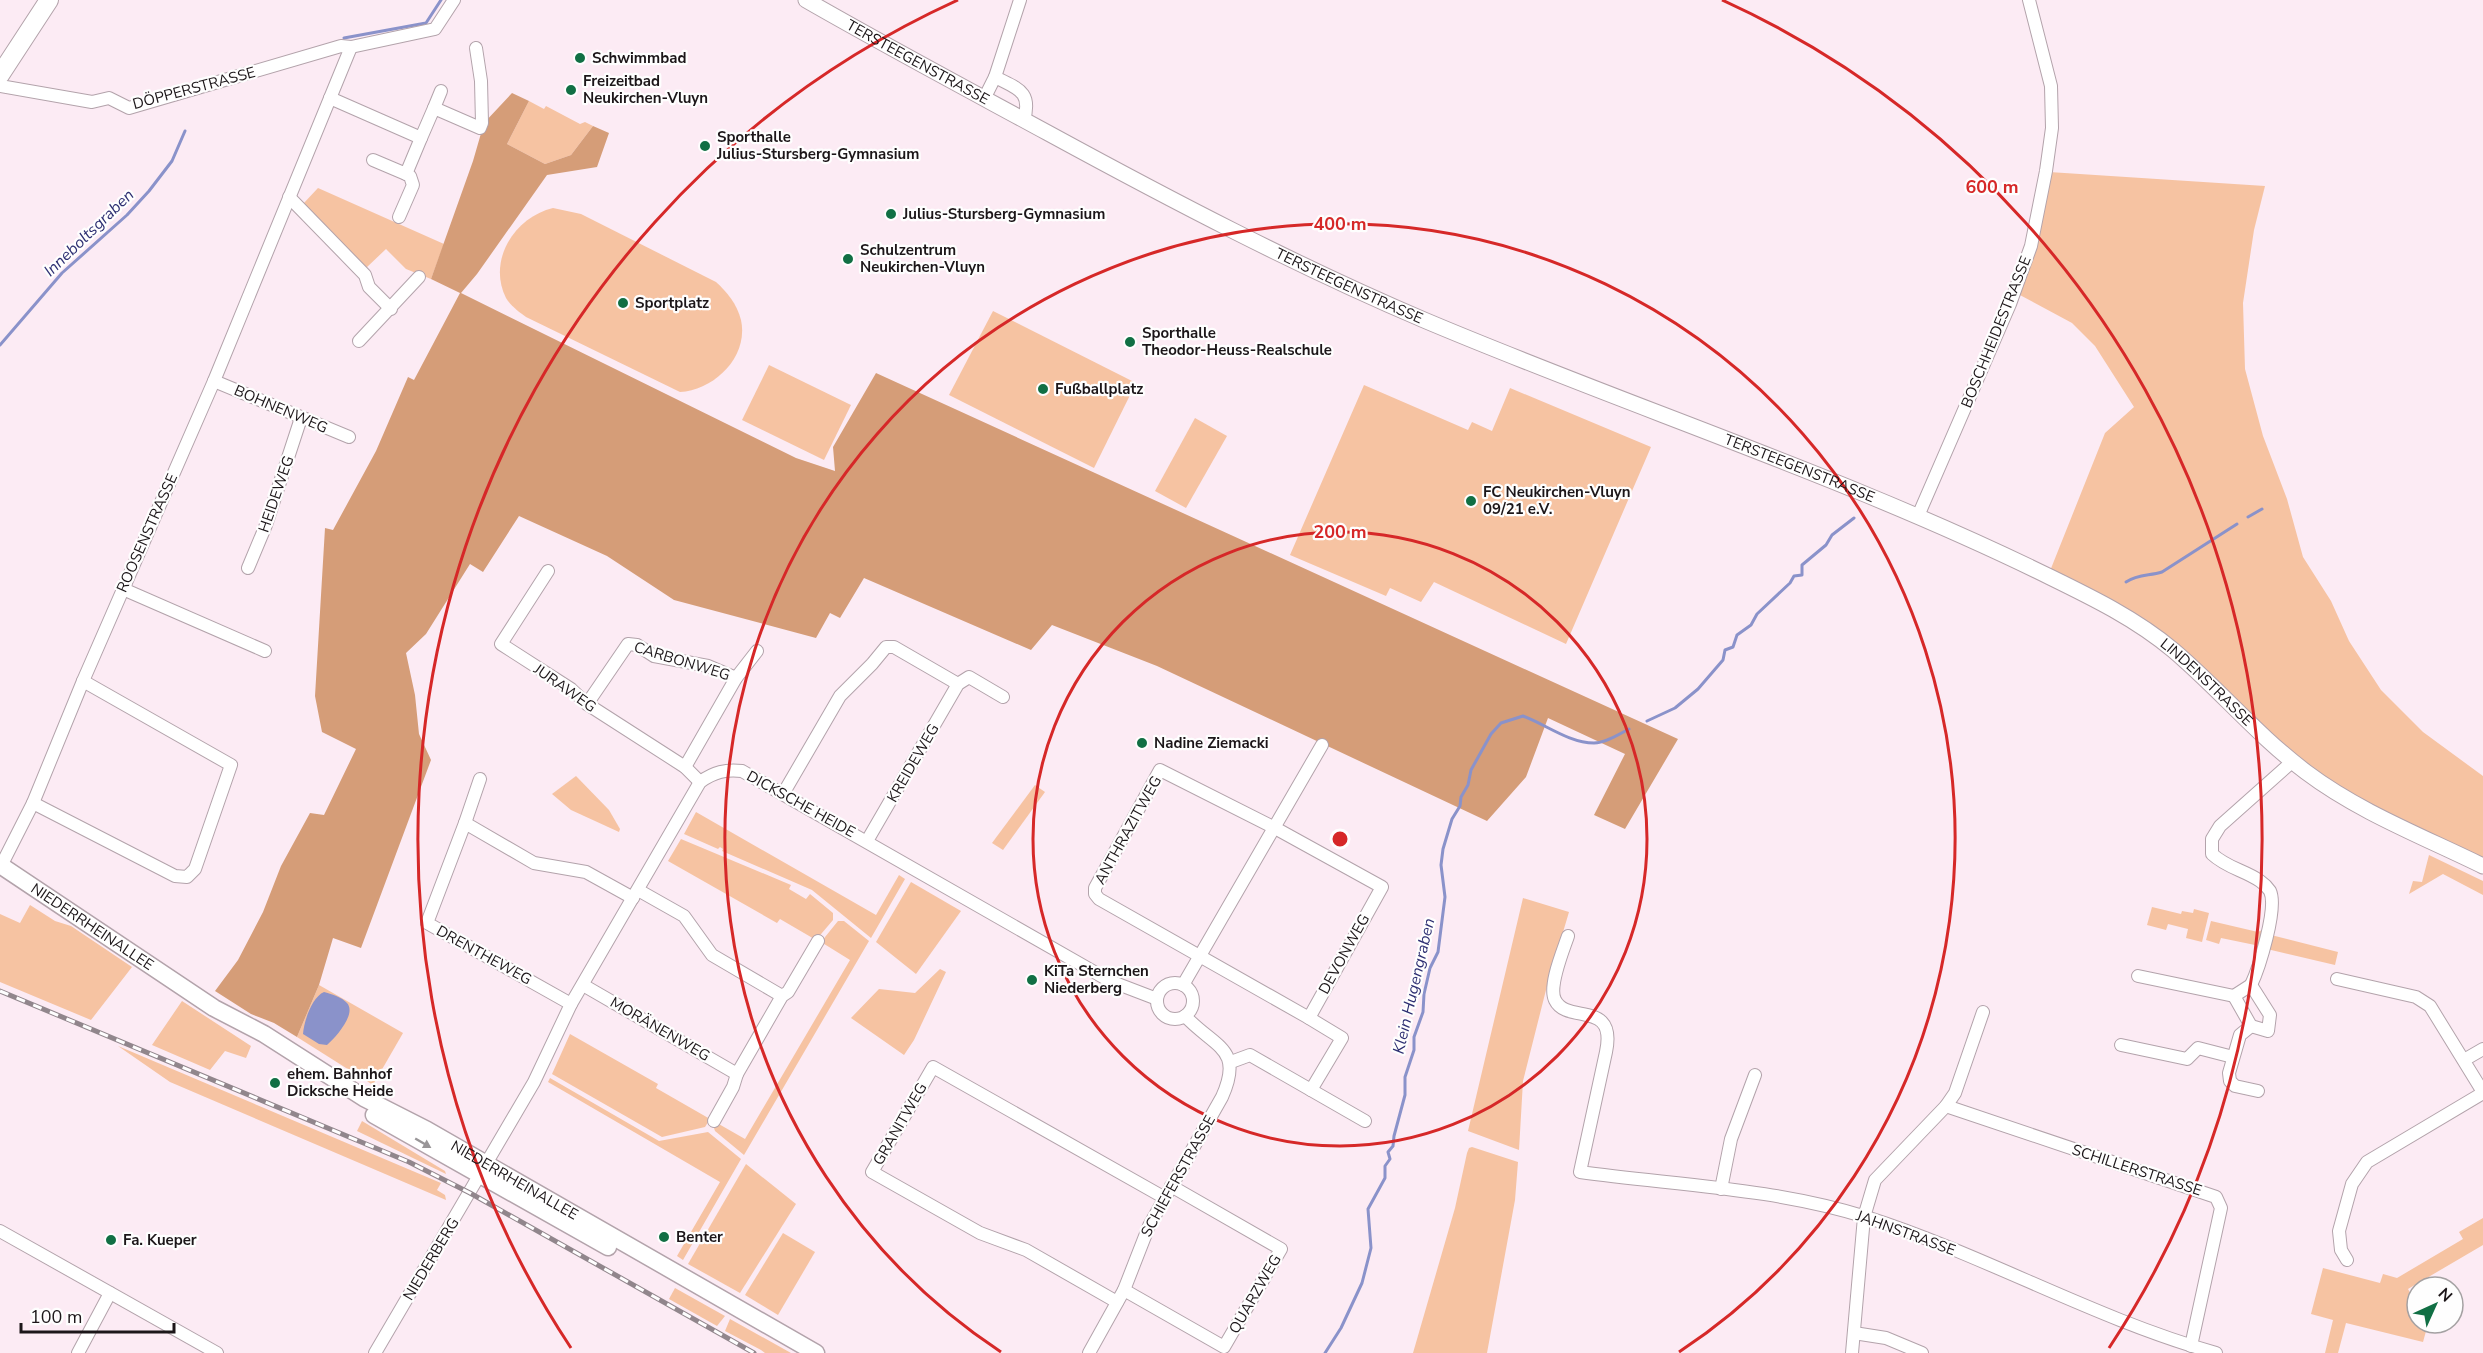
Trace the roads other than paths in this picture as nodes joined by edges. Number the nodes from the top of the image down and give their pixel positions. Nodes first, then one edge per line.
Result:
1 (49, 0) edge
2 (454, 0) edge
3 (806, 0) edge
4 (1020, 0) edge
5 (2029, 0) edge
6 (351, 47) junction
7 (476, 48) dead end
8 (0, 75) edge
9 (995, 77) junction
10 (0, 86) edge
11 (441, 91) dead end
12 (330, 98) junction
13 (984, 99) junction
14 (434, 108) junction
15 (1024, 120) junction
16 (421, 138) junction
17 (373, 160) dead end
18 (406, 174) junction
19 (290, 197) junction
20 (399, 217) dead end
21 (419, 277) dead end
22 (391, 309) junction
23 (359, 341) dead end
24 (214, 381) junction
25 (301, 418) junction
26 (349, 437) dead end
27 (1918, 516) junction
28 (248, 568) dead end
29 (548, 571) dead end
30 (123, 589) junction
31 (265, 651) dead end
32 (757, 651) dead end
33 (736, 678) junction
34 (83, 681) junction
35 (958, 684) junction
36 (1003, 697) dead end
37 (587, 704) junction
38 (1322, 745) dead end
39 (2293, 761) junction
40 (685, 767) junction
41 (480, 779) dead end
42 (700, 782) junction
43 (783, 794) junction
44 (33, 803) junction
45 (465, 823) junction
46 (1275, 828) junction
47 (867, 841) junction
48 (1, 866) edge
49 (2483, 866) edge
50 (635, 894) junction
51 (1568, 936) dead end
52 (818, 941) dead end
53 (1200, 956) junction
54 (2138, 976) dead end
55 (2337, 979) dead end
56 (583, 985) junction
57 (1183, 985) junction
58 (2251, 985) junction
59 (782, 996) junction
60 (2234, 996) junction
61 (1157, 999) junction
62 (571, 1004) junction
63 (1983, 1012) dead end
64 (1185, 1016) junction
65 (1309, 1018) junction
66 (2251, 1026) junction
67 (2121, 1045) dead end
68 (2483, 1049) edge
69 (2233, 1056) junction
70 (2464, 1060) junction
71 (1231, 1062) junction
72 (737, 1074) junction
73 (1755, 1075) dead end
74 (1311, 1090) junction
75 (2258, 1090) dead end
76 (2483, 1093) edge
77 (1946, 1106) junction
78 (714, 1120) dead end
79 (1365, 1121) dead end
80 (483, 1170) junction
81 (1172, 1186) junction
82 (1721, 1189) junction
83 (1165, 1198) junction
84 (1864, 1217) junction
85 (0, 1231) edge
86 (2347, 1260) dead end
87 (1124, 1290) junction
88 (110, 1293) junction
89 (1117, 1302) junction
90 (1854, 1333) junction
91 (2191, 1346) junction
92 (78, 1353) edge
93 (217, 1353) edge
94 (375, 1353) edge
95 (797, 1353) edge
96 (816, 1353) edge
97 (1089, 1353) edge
98 (1852, 1353) edge
99 (1922, 1353) edge
100 (2216, 1353) edge

1 - 8 main road
2 - 6 street
3 - 13 street, TERSTEEGENSTRASSE
4 - 9 street
5 - 27 street, BOSCHHEIDESTRASSE
6 - 10 street, DÖPPERSTRASSE
6 - 12 street, ROOSENSTRASSE
7 - 14 street
9 - 13 street
9 - 15 street
11 - 14 street
12 - 16 street
12 - 19 street, ROOSENSTRASSE
13 - 15 street, TERSTEEGENSTRASSE
14 - 16 street
15 - 27 street, TERSTEEGENSTRASSE
16 - 18 street
17 - 18 street
18 - 20 street
19 - 22 street
19 - 24 street, ROOSENSTRASSE
21 - 22 street
22 - 23 street
24 - 25 street, BOHNENWEG
24 - 30 street, ROOSENSTRASSE
25 - 26 street, BOHNENWEG
25 - 28 street, HEIDEWEG
27 - 39 street, LINDENSTRASSE
29 - 37 street, JURAWEG
30 - 31 street
30 - 34 street, ROOSENSTRASSE
32 - 33 street, CARBONWEG
33 - 37 street, CARBONWEG
33 - 40 street, CARBONWEG
34 - 44 street, ROOSENSTRASSE
34 - 44 street
35 - 36 street
35 - 43 street
35 - 47 street, KREIDEWEG
37 - 40 street, JURAWEG
38 - 46 street
39 - 49 street, LINDENSTRASSE
39 - 58 street
40 - 42 street, JURAWEG
41 - 45 street, DRENTHEWEG
42 - 43 street, DICKSCHE HEIDE
42 - 50 street
43 - 47 street, DICKSCHE HEIDE
44 - 48 street, ROOSENSTRASSE
45 - 50 street
45 - 62 street, DRENTHEWEG
46 - 53 street
46 - 53 street, ANTHRAZITWEG
46 - 65 street, DEVONWEG
47 - 61 street, DICKSCHE HEIDE
48 - 80 main road, NIEDERRHEINALLEE
50 - 56 street
50 - 59 street
51 - 82 street, JAHNSTRASSE
52 - 59 street
53 - 57 street
53 - 65 street
54 - 60 street
55 - 70 street
56 - 62 street
56 - 72 street, MORÄNENWEG
57 - 61 street
57 - 64 street
58 - 60 street
58 - 66 street
59 - 72 street
60 - 66 street
61 - 64 street, DICKSCHE HEIDE
62 - 80 street
63 - 77 street
64 - 71 street
65 - 74 street
66 - 69 street
67 - 69 street
68 - 70 street
69 - 75 street
70 - 76 street
71 - 74 street
71 - 81 street, SCHIEFERSTRASSE
72 - 78 street
73 - 82 street
74 - 79 street
76 - 86 street
77 - 84 street
77 - 91 street, SCHILLERSTRASSE
80 - 94 street, NIEDERBERG
80 - 95 main road, NIEDERRHEINALLEE
80 - 96 main road, NIEDERRHEINALLEE
81 - 83 street, SCHIEFERSTRASSE
81 - 87 street, QUARZWEG
82 - 84 street, JAHNSTRASSE
83 - 87 street, SCHIEFERSTRASSE
83 - 89 street, GRANITWEG
84 - 90 street
84 - 91 street, JAHNSTRASSE
85 - 88 street
87 - 89 street, SCHIEFERSTRASSE
88 - 92 street
88 - 93 street
89 - 97 street, SCHIEFERSTRASSE
90 - 98 street
90 - 99 street
91 - 100 street, JAHNSTRASSE

